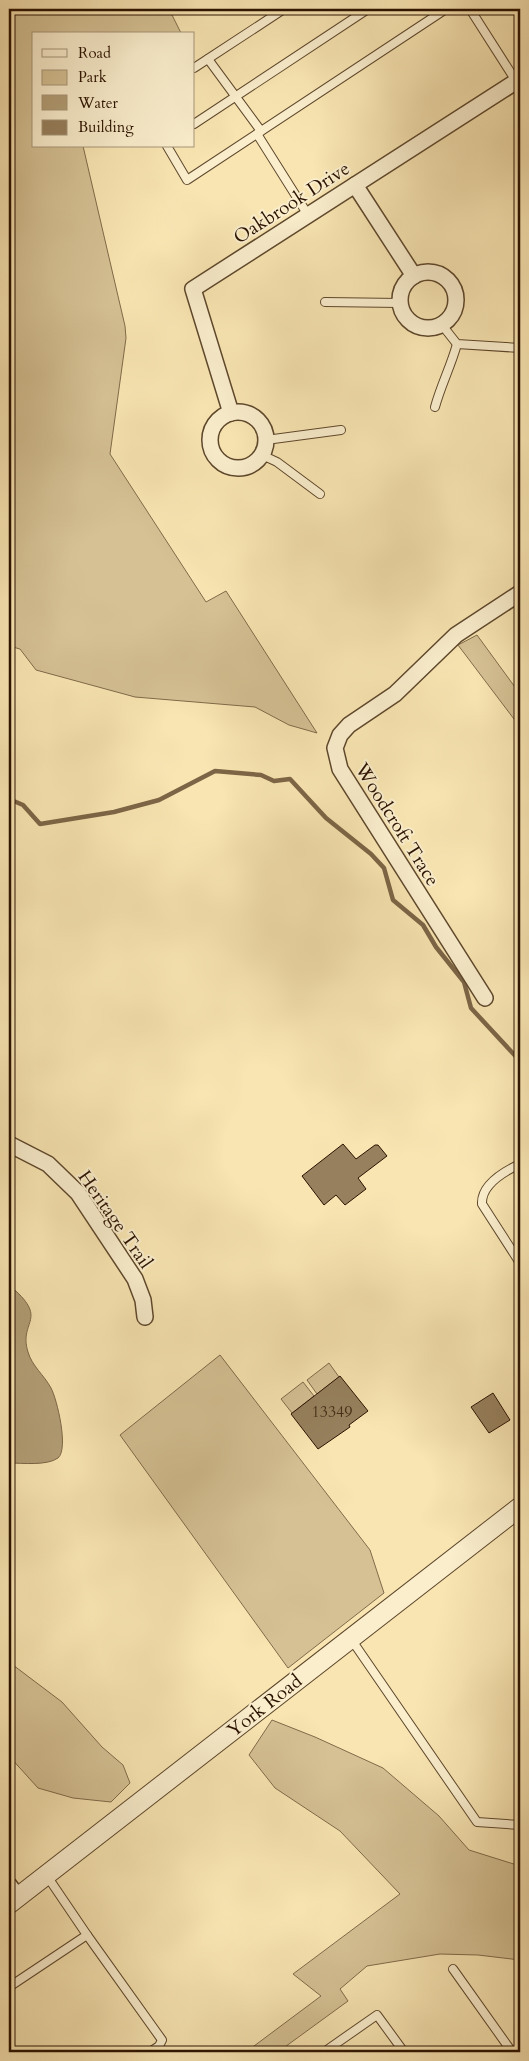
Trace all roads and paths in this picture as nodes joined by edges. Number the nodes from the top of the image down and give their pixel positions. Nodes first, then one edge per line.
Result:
1 (284, 9) edge
2 (368, 9) edge
3 (446, 9) edge
4 (470, 9) edge
5 (208, 59) junction
6 (195, 67) edge
7 (518, 80) edge
8 (236, 96) junction
9 (195, 123) edge
10 (259, 133) junction
11 (168, 148) edge
12 (355, 185) junction
13 (308, 215) junction
14 (414, 276) junction
15 (325, 302) dead end
16 (400, 303) junction
17 (442, 325) junction
18 (457, 344) junction
19 (520, 348) edge
20 (435, 407) dead end
21 (231, 413) junction
22 (342, 430) dead end
23 (266, 440) junction
24 (262, 455) junction
25 (320, 494) dead end
26 (520, 593) edge
27 (485, 998) dead end
28 (9, 1144) edge
29 (520, 1164) edge
30 (520, 1263) edge
31 (144, 1317) dead end
32 (520, 1506) edge
33 (350, 1637) junction
34 (520, 1825) edge
35 (47, 1875) junction
36 (12, 1895) edge
37 (87, 1935) junction
38 (453, 1968) dead end
39 (9, 1987) edge
40 (150, 2052) edge
41 (324, 2052) edge
42 (404, 2052) edge
43 (512, 2052) edge

1 - 5 lane
2 - 8 lane
3 - 10 lane
4 - 7 lane
5 - 6 lane
5 - 8 lane
7 - 12 street, Oakbrook Drive
8 - 9 lane
8 - 10 lane
10 - 11 lane
10 - 13 lane
12 - 13 street, Oakbrook Drive
12 - 14 street
13 - 21 street, Oakbrook Drive
14 - 16 street
14 - 17 street
15 - 16 lane
16 - 17 street
17 - 18 lane
18 - 19 lane
18 - 20 lane
21 - 23 street
21 - 24 street
22 - 23 lane
23 - 24 street
24 - 25 lane
26 - 27 street, Woodcroft Trace
28 - 31 street, Heritage Trail
29 - 30 lane
32 - 33 street, York Road
33 - 34 lane
33 - 35 street, York Road
35 - 36 street, York Road
35 - 37 lane
37 - 39 lane
37 - 40 lane
38 - 43 lane
41 - 42 lane

